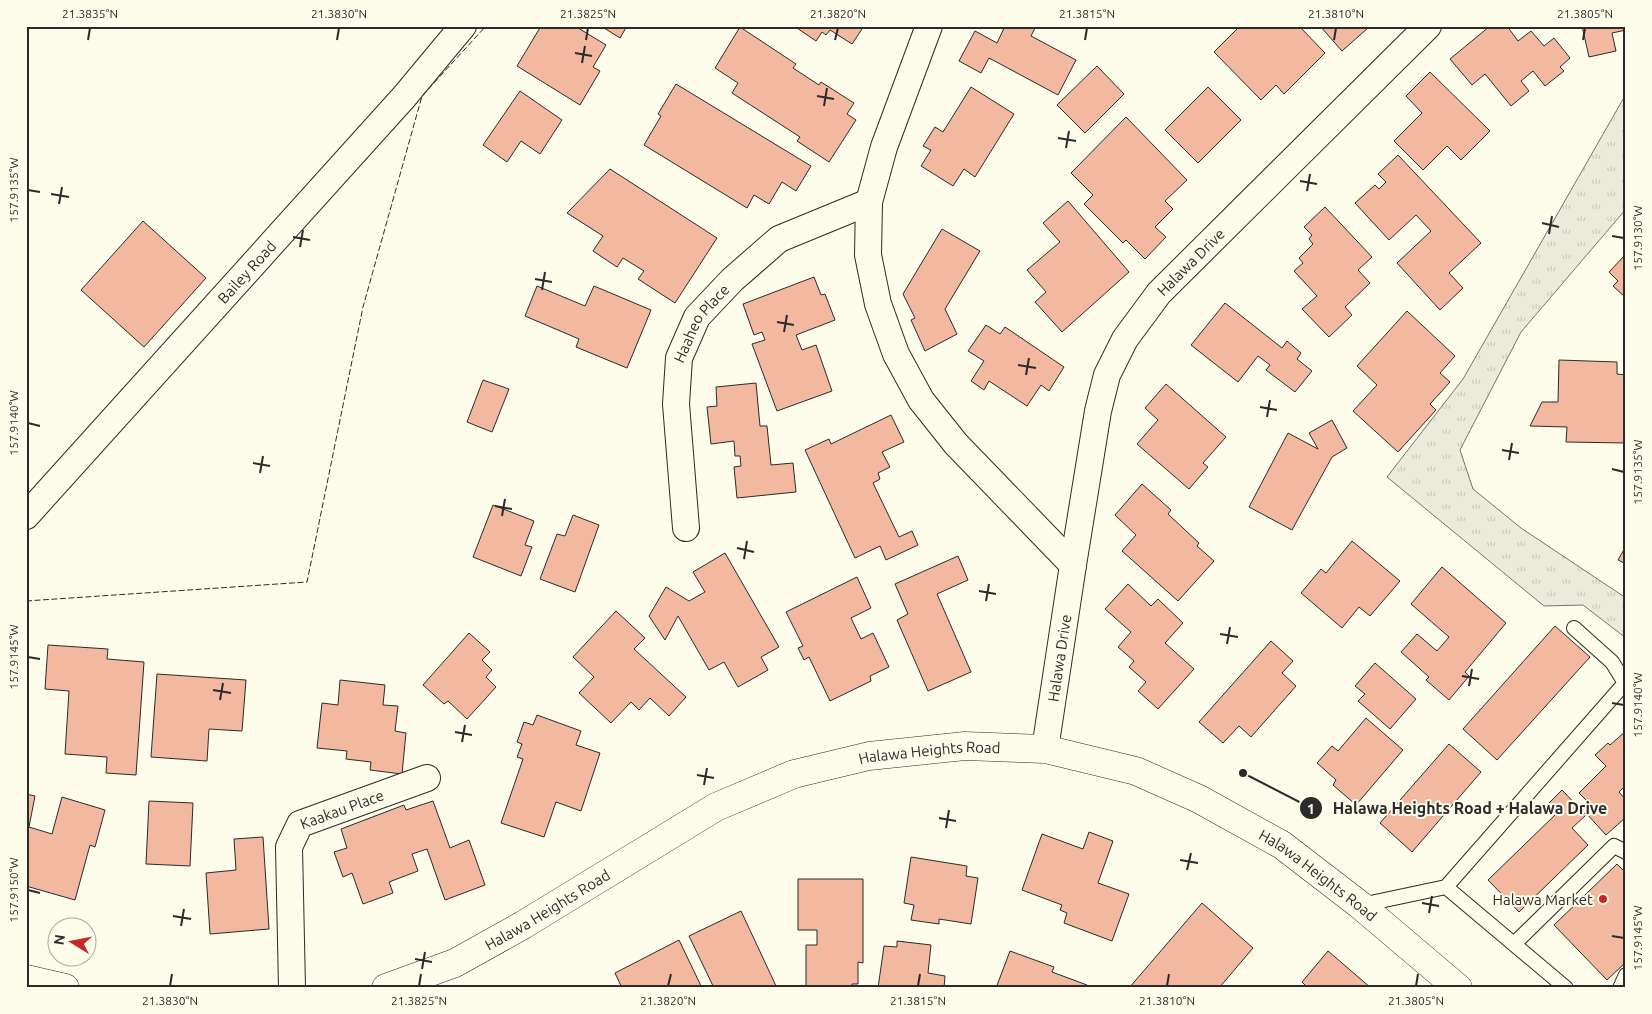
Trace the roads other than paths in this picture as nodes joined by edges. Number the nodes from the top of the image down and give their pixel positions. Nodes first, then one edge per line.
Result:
1 (463, 26) edge
2 (929, 26) edge
3 (1428, 26) edge
4 (869, 202) junction
5 (26, 516) edge
6 (686, 528) dead end
7 (1073, 565) junction
8 (1574, 628) dead end
9 (1045, 750) junction
10 (427, 778) dead end
11 (1626, 852) edge
12 (1446, 887) junction
13 (1360, 905) junction
14 (1514, 944) junction
15 (1626, 975) edge
16 (26, 979) edge
17 (65, 988) edge
18 (292, 988) edge
19 (386, 988) edge
20 (1458, 988) edge
21 (1566, 988) edge
22 (1620, 988) edge

1 - 5 street, Bailey Road
2 - 4 street
3 - 7 street, Halawa Drive
4 - 6 street, Haaheo Place
4 - 7 street
7 - 9 street, Halawa Drive
8 - 12 lane
9 - 13 street, Halawa Heights Road
9 - 19 street, Halawa Heights Road
10 - 18 street, Kaakau Place
11 - 14 lane
12 - 13 lane
12 - 14 lane
13 - 20 street, Halawa Heights Road
14 - 21 lane
15 - 22 lane
16 - 17 street

